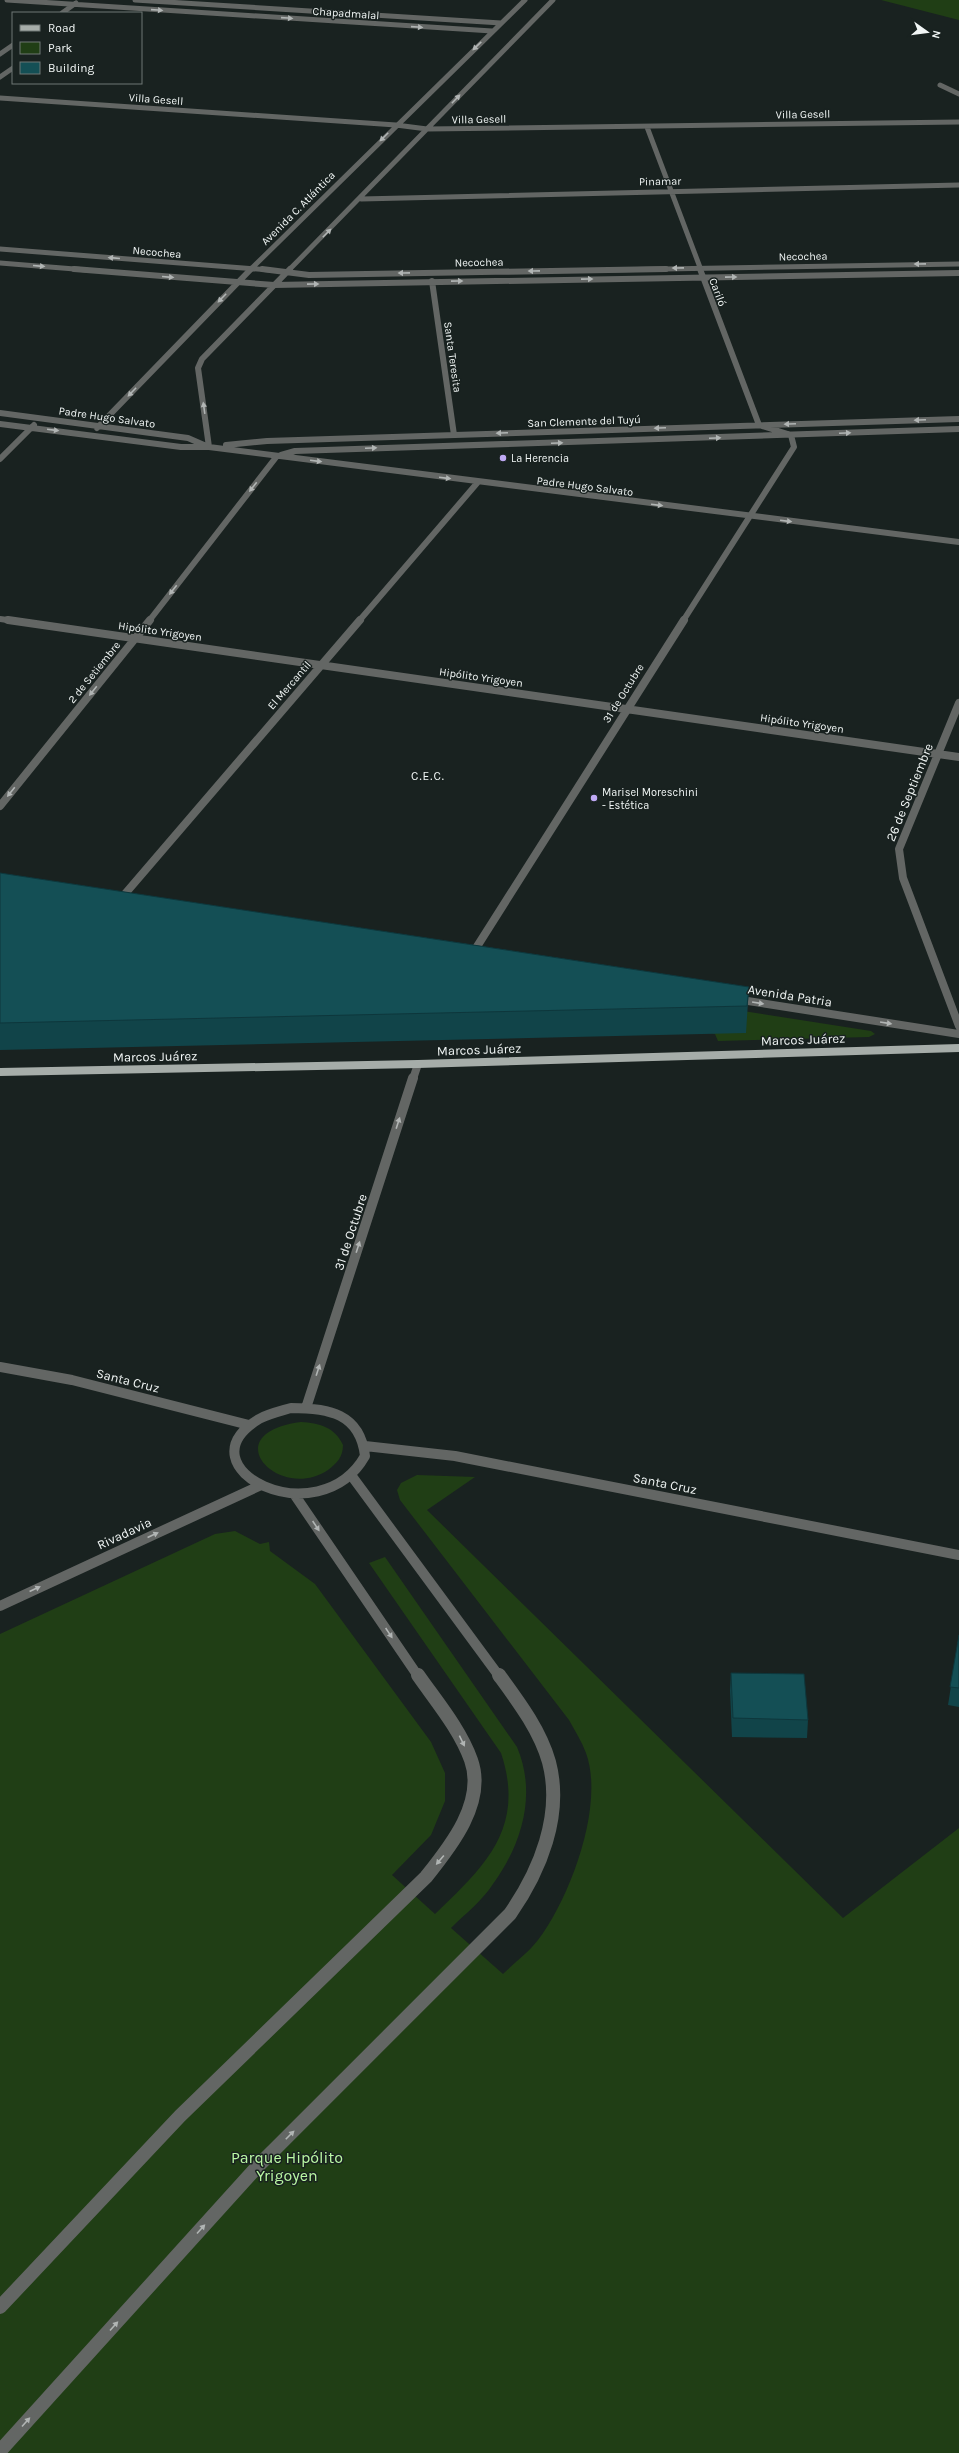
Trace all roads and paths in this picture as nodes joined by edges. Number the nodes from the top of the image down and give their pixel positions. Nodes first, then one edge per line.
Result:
1 (7, 0) edge
2 (81, 0) edge
3 (112, 0) edge
4 (135, 0) edge
5 (525, 0) edge
6 (554, 0) edge
7 (74, 4) junction
8 (103, 6) junction
9 (63, 12) edge
10 (94, 12) edge
11 (501, 23) junction
12 (492, 32) junction
13 (12, 46) edge
14 (0, 54) edge
15 (12, 69) edge
16 (0, 77) edge
17 (940, 85) dead end
18 (959, 94) edge
19 (0, 98) edge
20 (959, 122) edge
21 (396, 125) junction
22 (647, 127) junction
23 (427, 129) junction
24 (959, 185) edge
25 (670, 191) junction
26 (361, 199) junction
27 (0, 249) edge
28 (0, 263) edge
29 (959, 264) edge
30 (698, 268) junction
31 (251, 270) junction
32 (286, 273) junction
33 (959, 273) edge
34 (702, 278) junction
35 (432, 281) junction
36 (237, 283) junction
37 (274, 285) junction
38 (0, 413) edge
39 (41, 418) junction
40 (959, 419) edge
41 (0, 424) edge
42 (759, 425) junction
43 (99, 426) junction
44 (31, 427) junction
45 (959, 429) edge
46 (90, 435) junction
47 (454, 435) junction
48 (793, 438) junction
49 (267, 441) junction
50 (209, 447) junction
51 (277, 456) junction
52 (0, 459) edge
53 (478, 482) junction
54 (749, 516) junction
55 (959, 542) edge
56 (0, 619) edge
57 (136, 638) junction
58 (321, 665) junction
59 (959, 703) edge
60 (627, 709) junction
61 (938, 753) junction
62 (959, 757) edge
63 (0, 806) edge
64 (132, 906) edge
65 (470, 958) edge
66 (722, 997) edge
67 (959, 1026) edge
68 (959, 1034) edge
69 (959, 1048) edge
70 (418, 1064) junction
71 (0, 1072) edge
72 (0, 1367) edge
73 (306, 1408) junction
74 (249, 1425) junction
75 (365, 1446) junction
76 (351, 1475) junction
77 (259, 1486) junction
78 (294, 1494) junction
79 (959, 1555) edge
80 (0, 1606) edge
81 (0, 2307) edge
82 (0, 2451) edge

1 - 7 street, Chapadmalal
2 - 7 street
3 - 8 street
4 - 11 street, Chapadmalal
5 - 11 street, Avenida C. Atlántica
23 -> 6 street
7 - 8 street, Chapadmalal
7 - 9 street
8 - 10 street
8 -> 12 street, Chapadmalal
11 - 12 street, Avenida C. Atlántica
12 -> 21 street, Avenida C. Atlántica
13 - 14 street
15 - 16 street
17 - 18 street
19 - 21 street, Villa Gesell
20 - 22 street, Villa Gesell
21 - 23 street, Villa Gesell
21 -> 31 street, Avenida C. Atlántica
22 - 23 street, Villa Gesell
22 - 25 street, Cariló
23 - 26 street
24 - 25 street, Pinamar
25 - 26 street, Pinamar
25 - 30 street, Cariló
32 -> 26 street
31 -> 27 street, Necochea
28 -> 36 street, Necochea
29 -> 30 street, Necochea
30 -> 32 street, Necochea
30 - 34 street, Cariló
31 - 32 street, Necochea
31 - 36 street, Avenida C. Atlántica
32 - 37 street
34 -> 33 street, Necochea
35 -> 34 street, Necochea
34 - 42 street, Cariló
37 -> 35 street, Necochea
35 - 47 street, Santa Teresita
36 - 37 street, Necochea
36 -> 43 street, Avenida C. Atlántica
50 -> 37 street
38 - 39 street, Padre Hugo Salvato
39 - 43 street, Padre Hugo Salvato
39 - 44 street
40 -> 42 street, San Clemente del Tuyú
41 - 44 street, Padre Hugo Salvato
42 -> 47 street, San Clemente del Tuyú
42 - 48 street
43 - 46 street, Avenida C. Atlántica
43 - 50 street, Padre Hugo Salvato
44 -> 46 street, Padre Hugo Salvato
44 - 52 street
48 -> 45 street, San Clemente del Tuyú
46 - 50 street, Padre Hugo Salvato
47 - 49 street, San Clemente del Tuyú
51 -> 48 street, San Clemente del Tuyú
48 - 54 street, 31 de Octubre
49 - 50 street, San Clemente del Tuyú
49 - 51 street
50 - 51 street, Padre Hugo Salvato
51 -> 53 street, Padre Hugo Salvato
51 -> 57 street, 2 de Setiembre
53 -> 54 street, Padre Hugo Salvato
53 - 58 street, El Mercantil
54 -> 55 street, Padre Hugo Salvato
54 - 60 street, 31 de Octubre
56 - 57 street, Hipólito Yrigoyen
57 - 58 street, Hipólito Yrigoyen
57 -> 63 street, 2 de Setiembre
58 - 60 street, Hipólito Yrigoyen
58 - 64 street, El Mercantil
59 - 61 street, 26 de Septiembre
60 - 61 street, Hipólito Yrigoyen
60 - 65 street, 31 de Octubre
61 - 62 street, Hipólito Yrigoyen
61 - 67 street, 26 de Septiembre
66 -> 68 street, Avenida Patria
69 - 70 main road, Marcos Juárez
70 - 71 main road, Marcos Juárez
73 -> 70 street, 31 de Octubre
72 - 74 street, Santa Cruz
73 - 74 street
73 - 75 street
74 - 77 street
75 - 76 street
75 - 79 street, Santa Cruz
76 - 78 street
82 -> 76 street
77 - 78 street
80 -> 77 street, Rivadavia
78 -> 81 street

